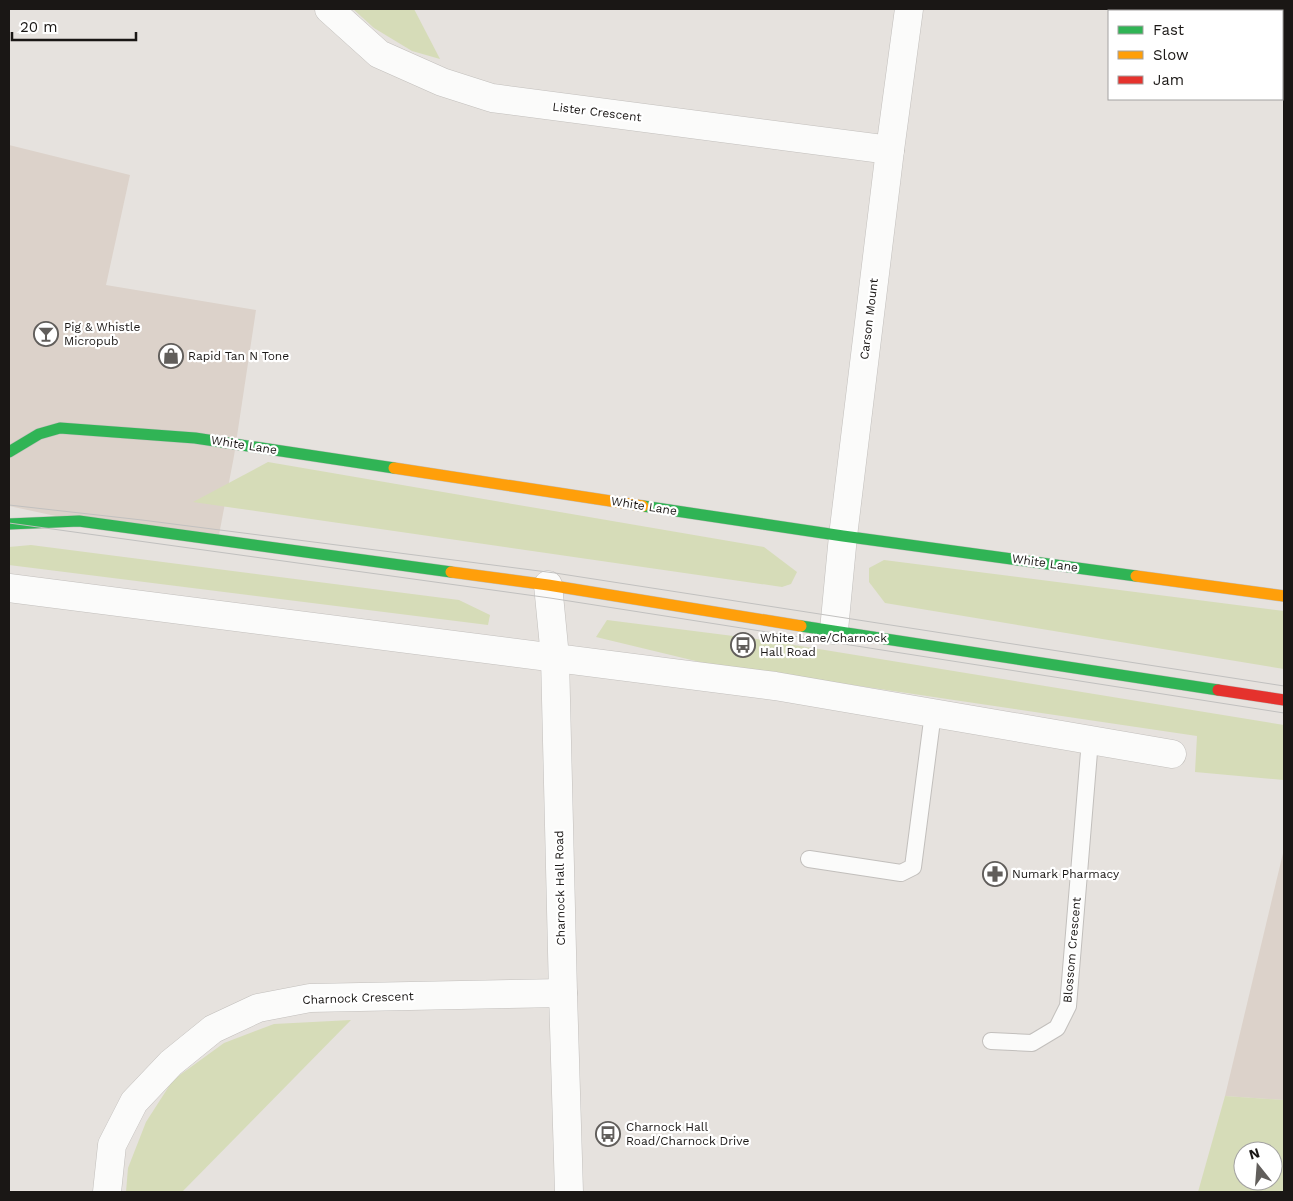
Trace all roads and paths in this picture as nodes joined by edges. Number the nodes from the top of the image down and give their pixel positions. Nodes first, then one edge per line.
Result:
1 (329, 9) edge
2 (909, 9) edge
3 (890, 150) junction
4 (9, 452) edge
5 (35, 512) dead end
6 (79, 521) junction
7 (9, 524) edge
8 (843, 536) junction
9 (548, 585) junction
10 (9, 588) edge
11 (1284, 596) edge
12 (834, 630) junction
13 (556, 657) junction
14 (1284, 700) edge
15 (933, 713) junction
16 (1090, 740) junction
17 (1172, 754) dead end
18 (809, 859) dead end
19 (563, 993) junction
20 (991, 1041) dead end
21 (107, 1192) edge
22 (569, 1192) edge

1 - 3 street, Lister Crescent
2 - 3 street, Carson Mount
3 - 8 street, Carson Mount
4 - 8 main road, White Lane
5 - 6 main road
6 - 7 main road
6 - 9 main road
8 - 11 main road, White Lane
8 - 12 street, Carson Mount
9 - 12 main road
9 - 13 street, Charnock Hall Road
10 - 13 street
12 - 14 main road
13 - 15 street
13 - 19 street, Charnock Hall Road
15 - 16 street
15 - 18 lane
16 - 17 street
16 - 20 lane, Blossom Crescent
19 - 21 street, Charnock Crescent
19 - 22 street, Charnock Hall Road

